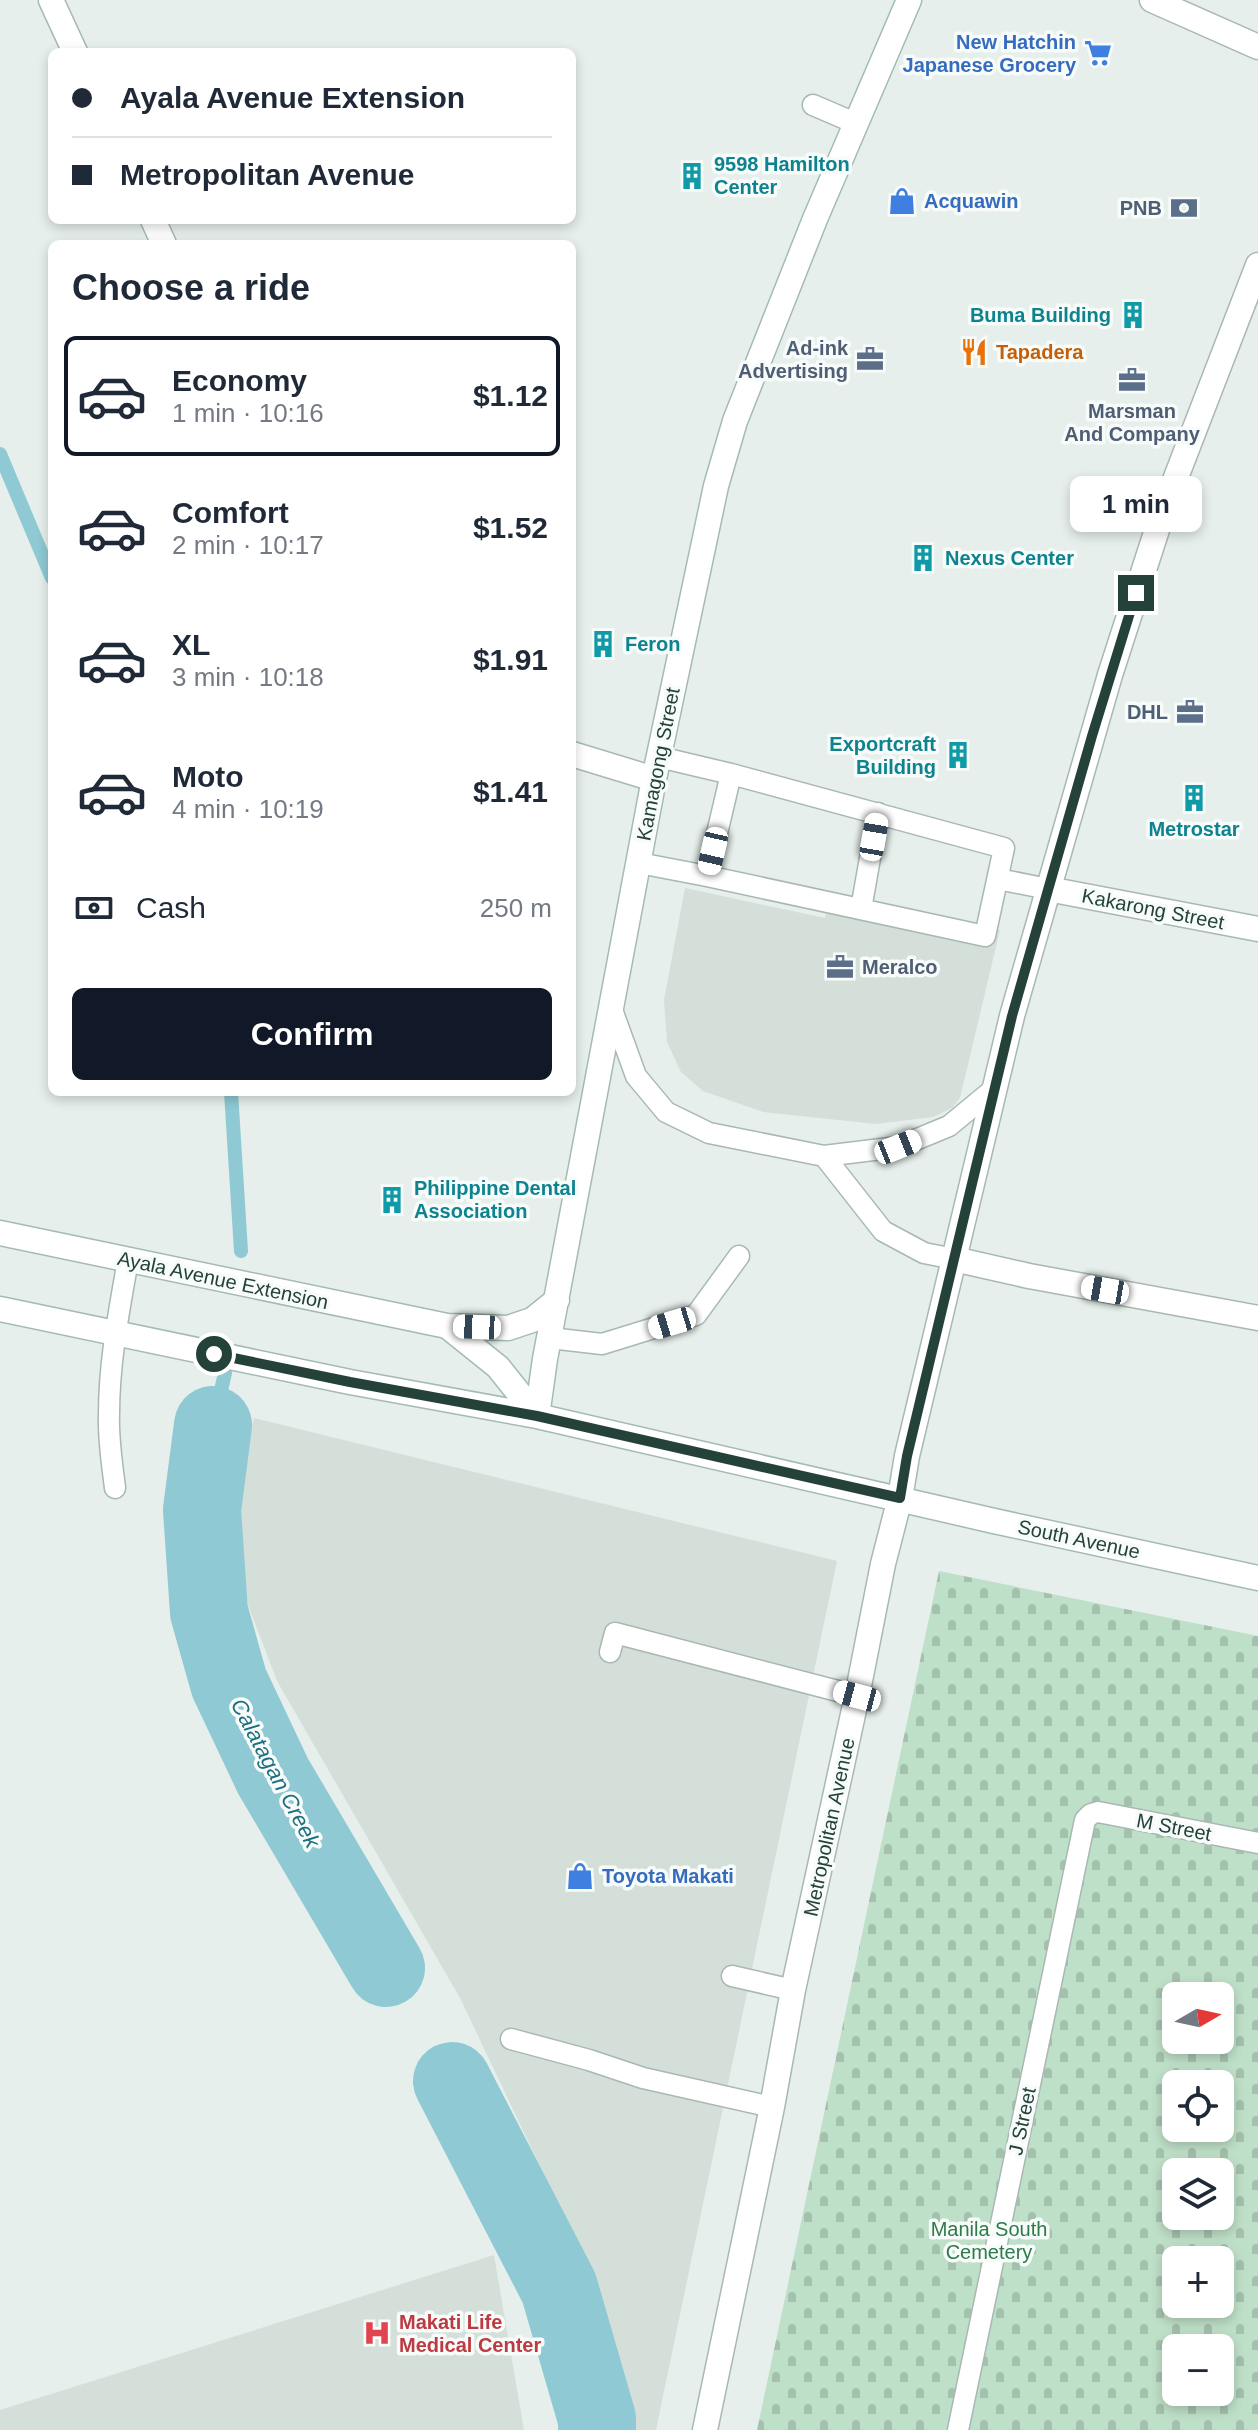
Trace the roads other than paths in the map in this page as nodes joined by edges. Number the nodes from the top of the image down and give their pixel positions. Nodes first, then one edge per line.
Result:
1 (51, 0) edge
2 (909, 0) edge
3 (1152, 0) edge
4 (1258, 47) edge
5 (73, 48) edge
6 (813, 105) dead end
7 (855, 123) junction
8 (1258, 265) edge
9 (576, 755) edge
10 (656, 768) junction
11 (731, 774) junction
12 (878, 813) junction
13 (639, 863) junction
14 (707, 876) junction
15 (998, 879) junction
16 (1048, 889) junction
17 (861, 909) junction
18 (1258, 929) edge
19 (611, 1007) junction
20 (995, 1088) junction
21 (824, 1156) junction
22 (0, 1233) edge
23 (739, 1256) dead end
24 (954, 1259) junction
25 (128, 1260) junction
26 (557, 1300) junction
27 (0, 1309) edge
28 (1258, 1318) edge
29 (447, 1326) junction
30 (115, 1334) junction
31 (550, 1338) junction
32 (537, 1416) junction
33 (115, 1488) dead end
34 (900, 1498) junction
35 (1258, 1578) edge
36 (610, 1652) dead end
37 (857, 1696) junction
38 (1091, 1814) joint
39 (1258, 1843) edge
40 (732, 1976) dead end
41 (793, 1990) junction
42 (511, 2039) dead end
43 (772, 2107) junction
44 (705, 2430) edge
45 (958, 2430) edge

1 - 5 main road
2 - 7 main road, Kamagong Street
3 - 4 main road
6 - 7 lane
7 - 10 main road, Kamagong Street
8 - 16 main road, Metropolitan Avenue
9 - 10 main road
10 - 11 lane
10 - 13 main road, Kamagong Street
11 - 12 lane
11 - 14 lane
12 - 15 lane
12 - 17 lane
13 - 14 lane
13 - 19 main road, Kamagong Street
14 - 17 lane
15 - 16 lane
15 - 17 lane
16 - 18 main road, Kakarong Street
16 - 20 main road, Metropolitan Avenue
19 - 21 lane
19 - 26 main road, Kamagong Street
20 - 21 lane
20 - 24 main road, Metropolitan Avenue
21 - 24 lane
22 - 25 main road, Ayala Avenue Extension
23 - 31 lane
24 - 28 main road
24 - 34 main road, Metropolitan Avenue
25 - 29 main road, Ayala Avenue Extension
25 - 30 lane
26 - 29 main road, Ayala Avenue Extension
26 - 31 main road, Kamagong Street
27 - 30 main road
29 - 32 main road, Ayala Avenue Extension
30 - 32 main road
30 - 33 lane
31 - 32 main road, Kamagong Street
32 - 34 main road
34 - 35 main road, South Avenue
34 - 37 main road, Metropolitan Avenue
36 - 37 lane
37 - 41 main road, Metropolitan Avenue
38 - 39 lane, M Street
38 - 45 lane, J Street
40 - 41 lane
41 - 43 main road, Metropolitan Avenue
42 - 43 lane
43 - 44 main road, Metropolitan Avenue

